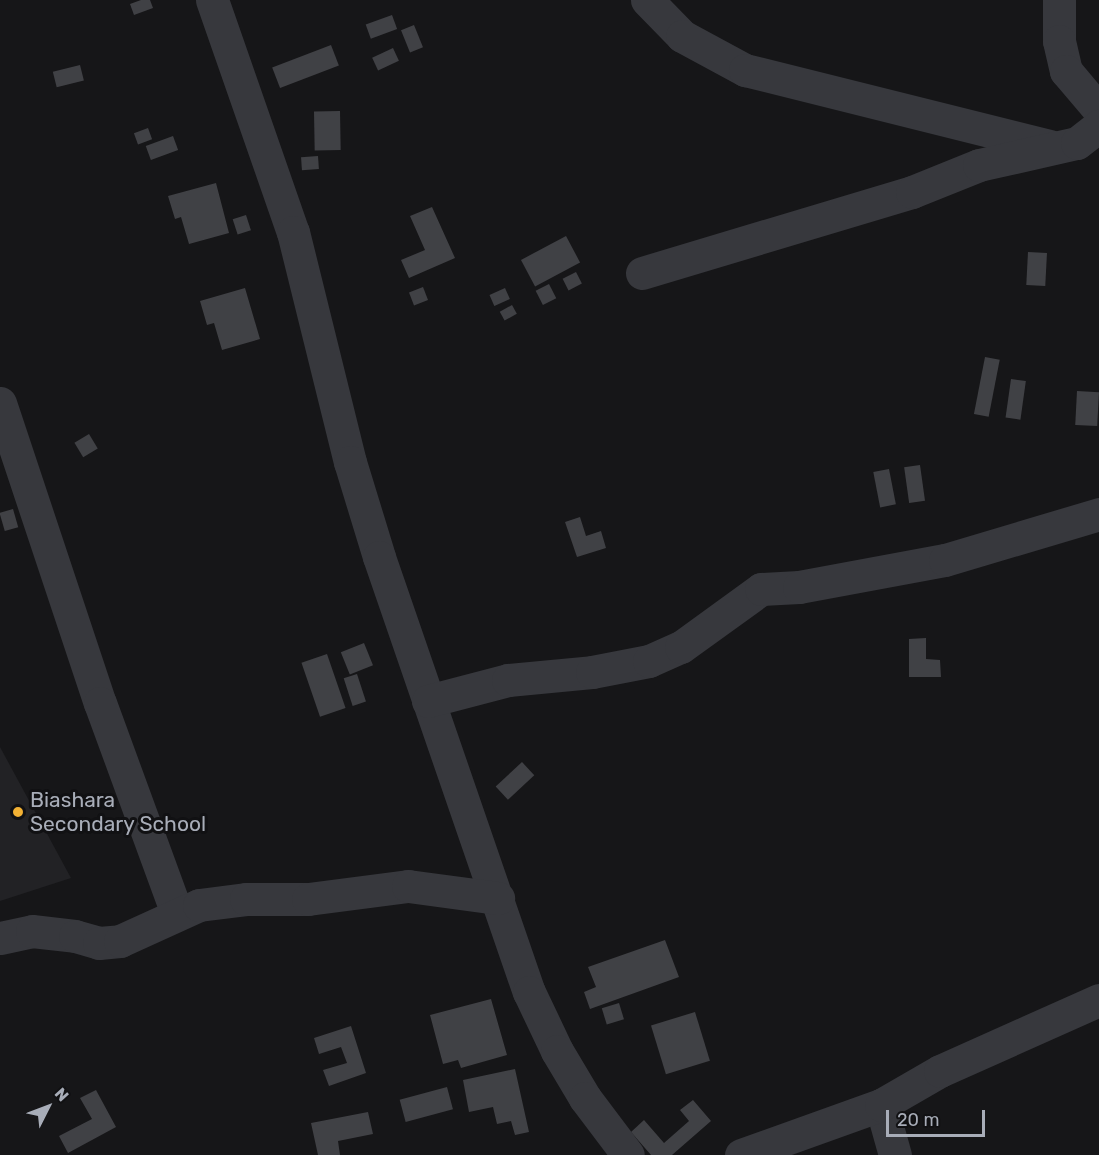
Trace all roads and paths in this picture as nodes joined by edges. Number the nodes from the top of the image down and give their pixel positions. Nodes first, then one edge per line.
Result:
1 (213, 0) edge
2 (647, 0) edge
3 (1059, 0) edge
4 (1099, 110) edge
5 (1099, 126) edge
6 (1057, 148) junction
7 (642, 273) dead end
8 (0, 403) edge
9 (1099, 514) edge
10 (428, 701) junction
11 (498, 898) junction
12 (177, 913) junction
13 (0, 938) edge
14 (1099, 1000) edge
15 (880, 1105) junction
16 (628, 1155) edge
17 (741, 1155) edge
18 (895, 1155) edge

1 - 10 street
2 - 6 street
3 - 4 street
5 - 6 street
6 - 7 street
8 - 12 street
9 - 10 street
10 - 11 street
11 - 12 street
11 - 16 street
12 - 13 street
14 - 15 street
15 - 17 street
15 - 18 street

